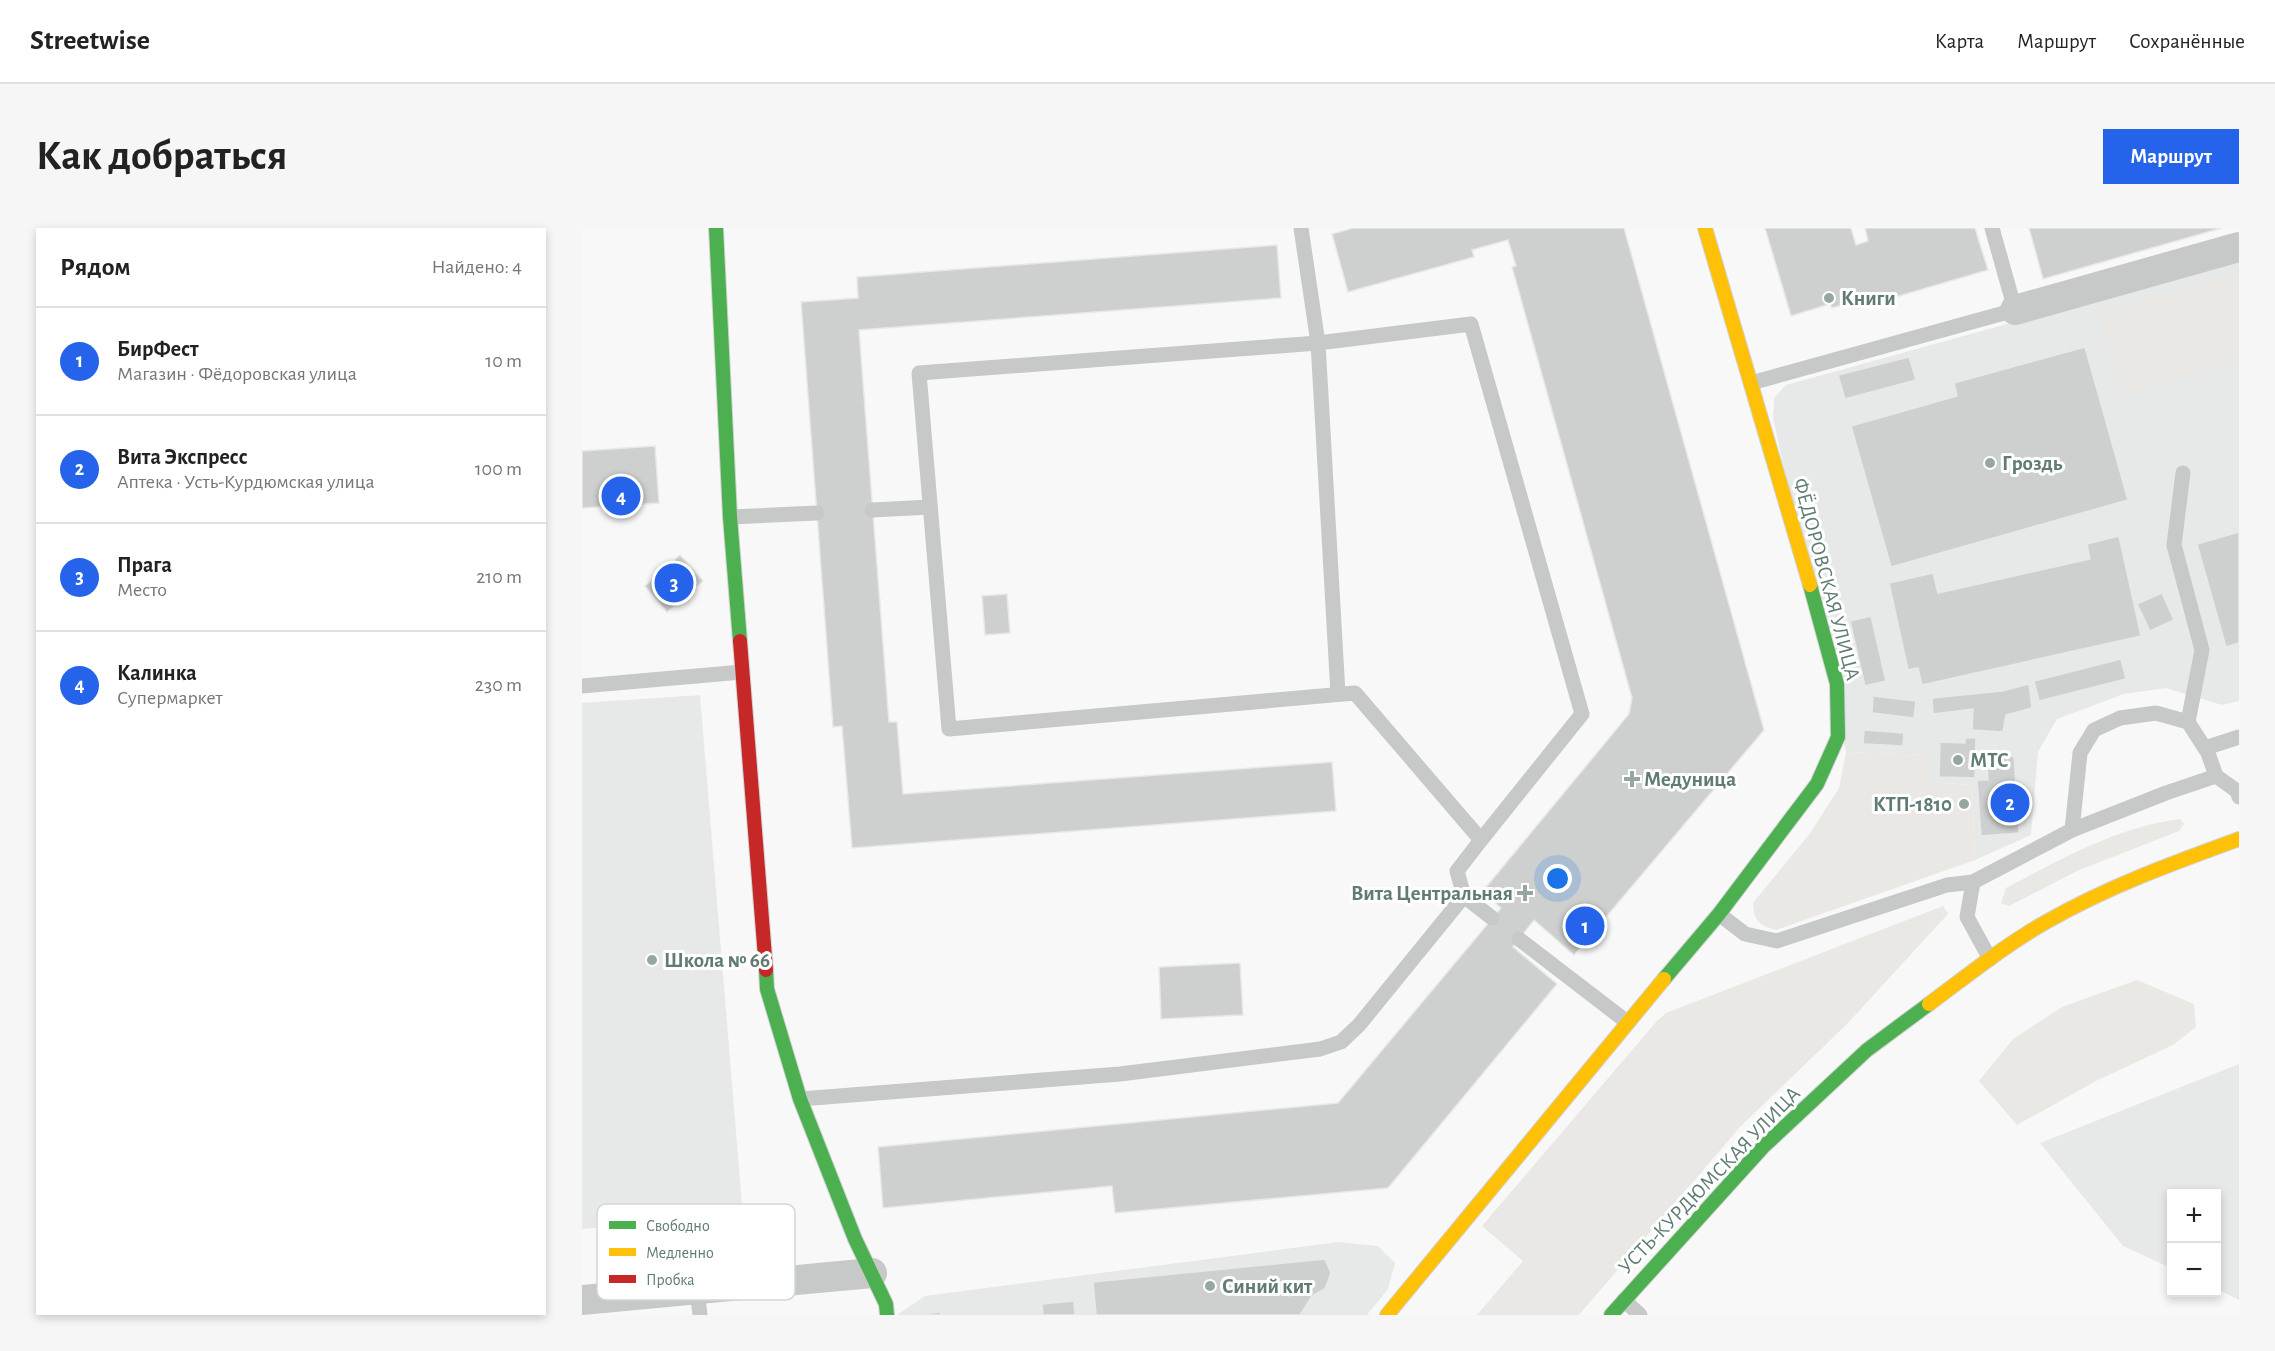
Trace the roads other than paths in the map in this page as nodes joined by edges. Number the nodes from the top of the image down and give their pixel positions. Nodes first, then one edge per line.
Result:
1 (716, 228) edge
2 (1301, 228) edge
3 (1705, 228) edge
4 (1992, 228) edge
5 (2239, 247) edge
6 (2015, 310) junction
7 (1318, 343) junction
8 (1750, 383) junction
9 (2183, 473) dead end
10 (930, 507) junction
11 (872, 510) dead end
12 (817, 513) dead end
13 (730, 518) junction
14 (742, 672) junction
15 (582, 686) edge
16 (1338, 694) junction
17 (2188, 722) junction
18 (2239, 737) edge
19 (2205, 748) junction
20 (2216, 776) junction
21 (2239, 797) edge
22 (2072, 830) junction
23 (2239, 839) edge
24 (1481, 840) junction
25 (1973, 882) junction
26 (1464, 896) junction
27 (1719, 914) junction
28 (1492, 918) dead end
29 (1519, 939) dead end
30 (1990, 959) junction
31 (1627, 1022) junction
32 (800, 1099) junction
33 (872, 1273) junction
34 (795, 1286) edge
35 (582, 1300) edge
36 (1624, 1300) junction
37 (698, 1302) edge
38 (887, 1315) edge
39 (1388, 1315) edge
40 (1611, 1315) edge
41 (1640, 1315) edge

1 - 13 street
2 - 7 lane
3 - 8 street, ФЁДОРОВСКАЯ УЛИЦА
4 - 6 lane
5 - 6 street
6 - 8 lane
7 - 10 lane
7 - 16 lane
7 - 24 lane
8 - 27 street, ФЁДОРОВСКАЯ УЛИЦА
9 - 17 lane
10 - 11 lane
10 - 16 lane
12 - 13 lane
13 - 14 street
14 - 15 lane
14 - 32 street
16 - 24 lane
17 - 19 lane
17 - 22 lane
18 - 19 lane
19 - 20 lane
20 - 21 lane
20 - 22 lane
22 - 25 lane
23 - 30 street, УСТЬ-КУРДЮМСКАЯ УЛИЦА
24 - 26 lane
25 - 27 lane
25 - 30 lane
26 - 28 lane
26 - 32 lane
27 - 31 street, ФЁДОРОВСКАЯ УЛИЦА
29 - 31 lane
30 - 36 street, УСТЬ-КУРДЮМСКАЯ УЛИЦА
31 - 39 street, ФЁДОРОВСКАЯ УЛИЦА
32 - 33 street
33 - 34 street
33 - 38 street
35 - 37 street
36 - 40 street, УСТЬ-КУРДЮМСКАЯ УЛИЦА
36 - 41 lane

